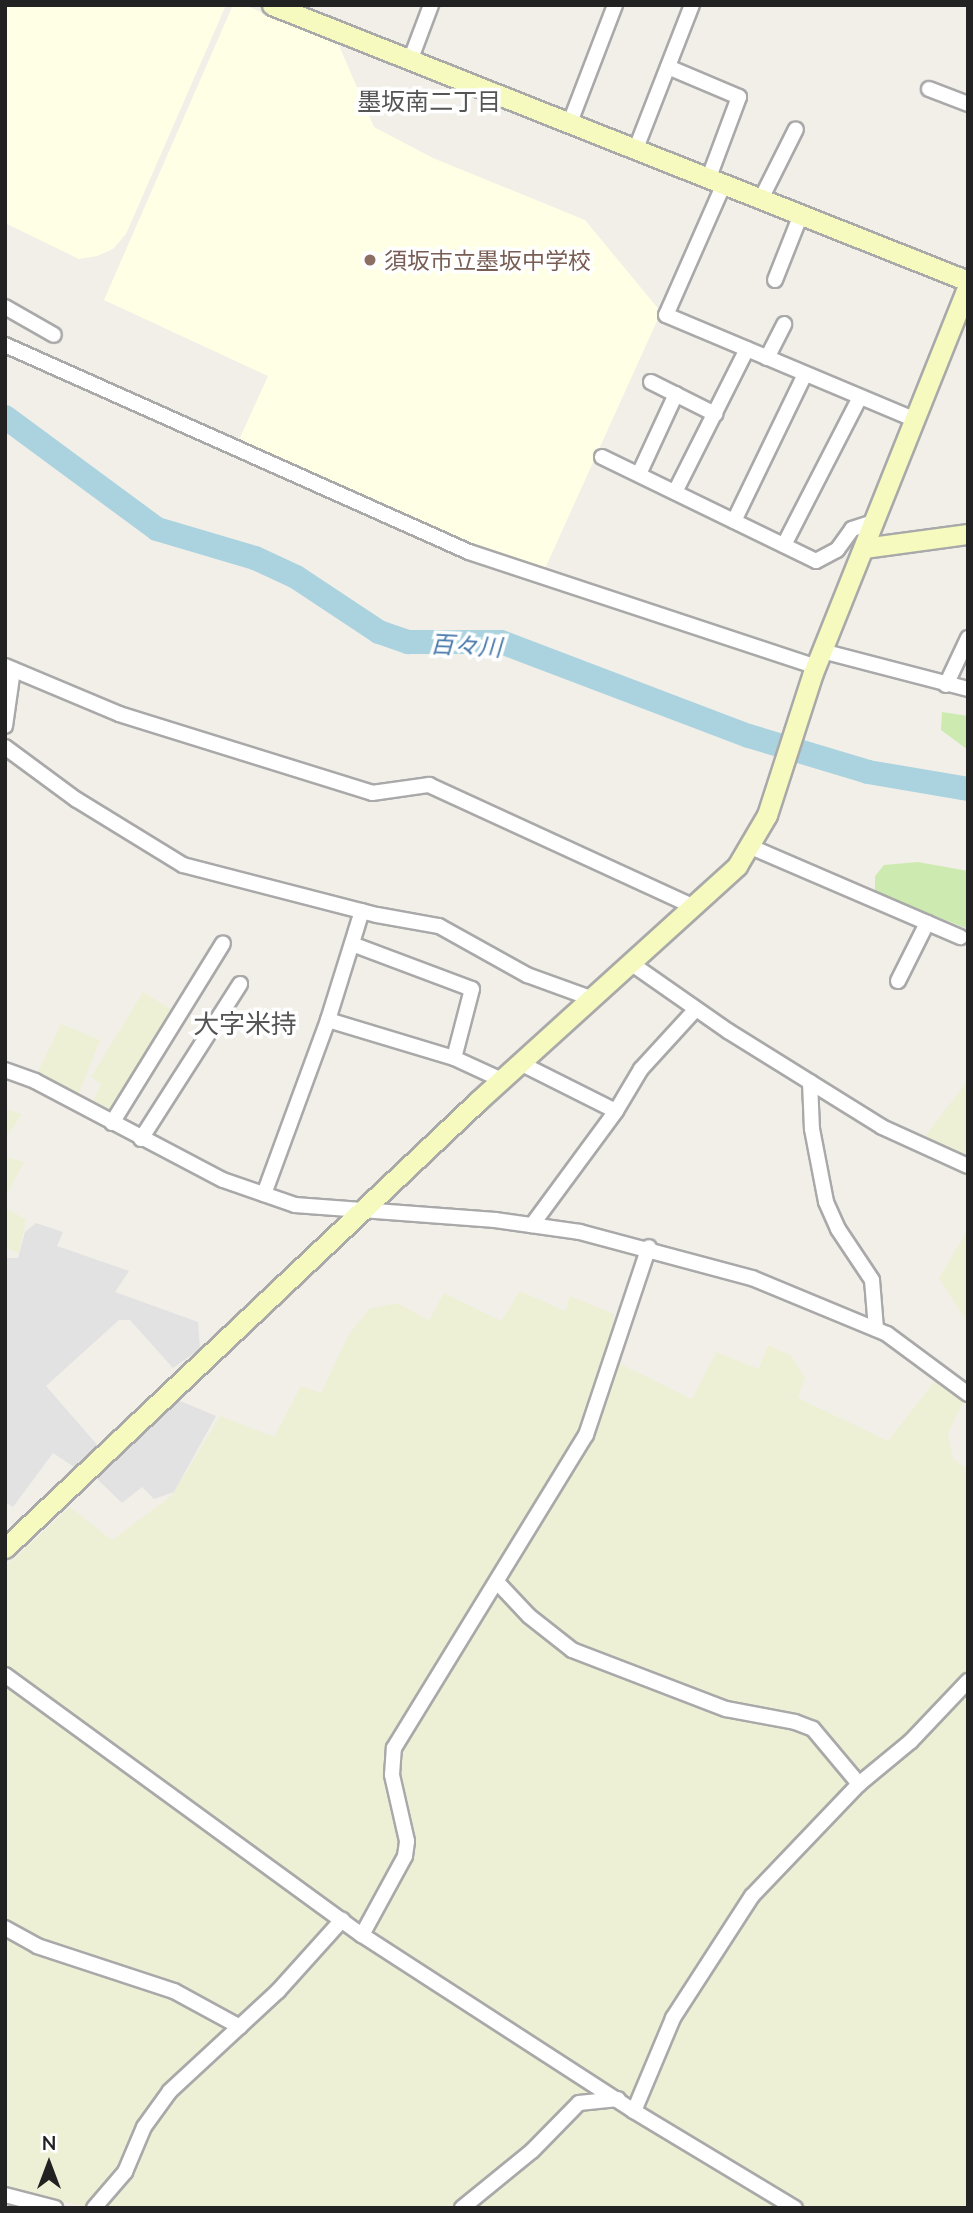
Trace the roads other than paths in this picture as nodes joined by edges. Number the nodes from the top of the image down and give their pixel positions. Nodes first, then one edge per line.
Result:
1 (272, 5) edge
2 (431, 5) edge
3 (615, 5) edge
4 (692, 5) edge
5 (410, 61) junction
6 (668, 66) junction
7 (929, 89) dead end
8 (968, 104) edge
9 (569, 125) junction
10 (796, 129) dead end
11 (635, 151) junction
12 (715, 183) junction
13 (760, 201) junction
14 (800, 217) junction
15 (775, 279) dead end
16 (968, 281) edge
17 (968, 286) edge
18 (5, 307) edge
19 (783, 324) dead end
20 (54, 335) dead end
21 (5, 345) edge
22 (747, 349) junction
23 (767, 358) junction
24 (805, 374) junction
25 (652, 382) dead end
26 (676, 394) junction
27 (860, 397) junction
28 (715, 414) junction
29 (914, 419) junction
30 (602, 457) dead end
31 (639, 474) junction
32 (675, 492) junction
33 (734, 521) junction
34 (873, 522) junction
35 (968, 534) edge
36 (784, 545) junction
37 (864, 548) junction
38 (968, 638) edge
39 (817, 664) junction
40 (9, 668) edge
41 (946, 685) junction
42 (968, 689) edge
43 (5, 726) edge
44 (5, 747) edge
45 (751, 847) junction
46 (694, 907) junction
47 (362, 911) junction
48 (927, 923) junction
49 (960, 937) dead end
50 (223, 943) dead end
51 (352, 944) junction
52 (632, 964) junction
53 (899, 972) dead end
54 (240, 984) dead end
55 (593, 999) junction
56 (696, 1009) junction
57 (328, 1020) junction
58 (454, 1058) junction
59 (520, 1063) junction
60 (5, 1070) edge
61 (502, 1080) junction
62 (810, 1082) junction
63 (616, 1111) junction
64 (112, 1123) junction
65 (141, 1139) junction
66 (968, 1167) edge
67 (264, 1195) junction
68 (364, 1213) junction
69 (532, 1226) junction
70 (649, 1247) junction
71 (876, 1329) junction
72 (968, 1394) edge
73 (5, 1548) edge
74 (498, 1583) junction
75 (5, 1675) edge
76 (968, 1681) edge
77 (859, 1784) junction
78 (342, 1920) junction
79 (5, 1927) edge
80 (362, 1935) junction
81 (240, 2027) junction
82 (618, 2099) junction
83 (634, 2110) junction
84 (5, 2195) edge
85 (55, 2208) edge
86 (94, 2208) edge
87 (462, 2208) edge
88 (795, 2208) edge

1 - 5 street
2 - 5 street
3 - 9 street
4 - 6 street
5 - 9 street
6 - 11 street
6 - 12 street
7 - 8 street
9 - 11 street
10 - 13 street
11 - 12 street
12 - 13 street
12 - 22 street
13 - 14 street
14 - 15 street
14 - 16 street
17 - 29 street
18 - 20 street
19 - 23 street
21 - 39 street
22 - 23 street
22 - 28 street
23 - 24 street
24 - 27 street
24 - 33 street
25 - 26 street
26 - 28 street
26 - 31 street
27 - 29 street
27 - 36 street
28 - 32 street
29 - 34 street
30 - 31 street
31 - 32 street
32 - 33 street
33 - 36 street
34 - 36 street
34 - 37 street
35 - 37 street
37 - 39 street
38 - 41 street
39 - 41 street
39 - 45 street
40 - 43 street
40 - 46 street
41 - 42 street
44 - 47 street
45 - 46 street
45 - 48 street
46 - 52 street
47 - 51 street
47 - 55 street
48 - 49 street
48 - 53 street
50 - 64 street
51 - 57 street
51 - 58 street
52 - 55 street
52 - 56 street
54 - 65 street
55 - 59 street
56 - 62 street
56 - 63 street
57 - 58 street
57 - 67 street
58 - 61 street
59 - 61 street
59 - 63 street
60 - 64 street
61 - 68 street
62 - 66 street
62 - 71 street
63 - 69 street
64 - 65 street
65 - 67 street
67 - 68 street
68 - 69 street
68 - 73 street
69 - 70 street
70 - 71 street
70 - 74 street
71 - 72 street
74 - 77 street
74 - 80 street
75 - 78 street
76 - 77 street
77 - 83 street
78 - 80 street
78 - 81 street
79 - 81 street
80 - 82 street
81 - 86 street
82 - 83 street
82 - 87 street
83 - 88 street
84 - 85 street

